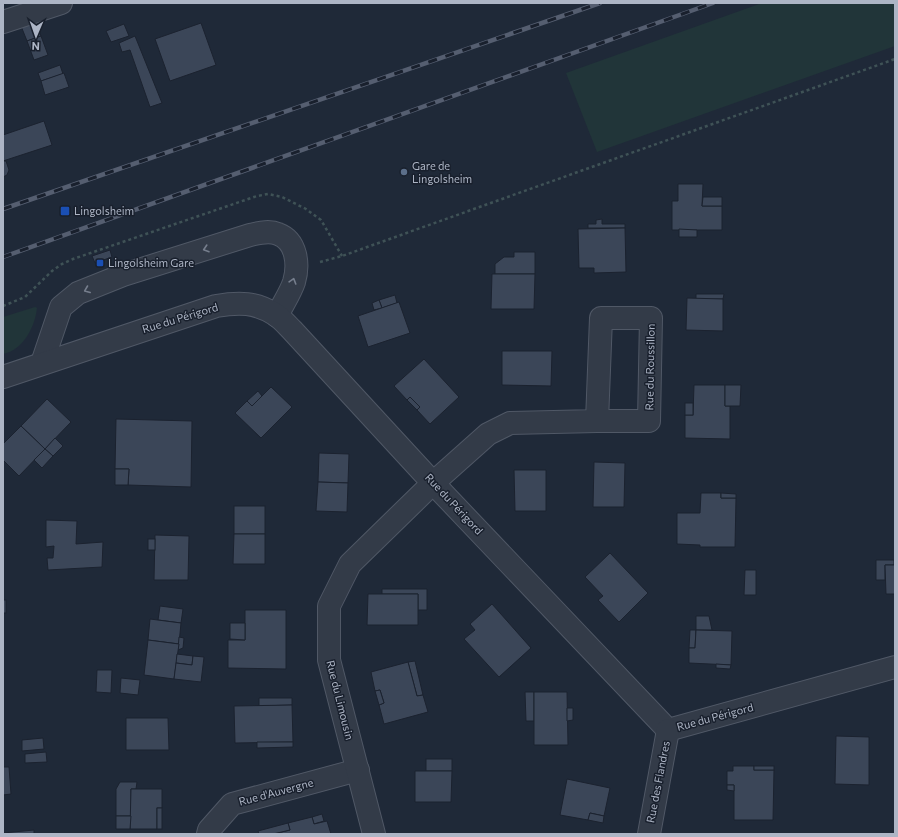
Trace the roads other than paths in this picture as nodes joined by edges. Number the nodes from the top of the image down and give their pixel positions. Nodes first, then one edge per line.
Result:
1 (61, 3) edge
2 (3, 22) edge
3 (277, 316) junction
4 (42, 363) junction
5 (3, 377) edge
6 (597, 421) junction
7 (433, 483) junction
8 (895, 667) edge
9 (668, 730) junction
10 (358, 770) junction
11 (208, 834) edge
12 (374, 834) edge
13 (649, 834) edge

1 - 2 street
3 - 4 street, Rue du Périgord
3 -> 4 street
3 - 7 street, Rue du Périgord
4 - 5 street, Rue du Périgord
6 - 6 street, Rue du Roussillon
6 - 7 street, Rue du Roussillon
7 - 9 street, Rue du Périgord
7 - 10 street, Rue du Limousin
8 - 9 street, Rue du Périgord
9 - 13 street, Rue des Flandres
10 - 11 street, Rue d'Auvergne
10 - 12 street, Rue du Limousin

